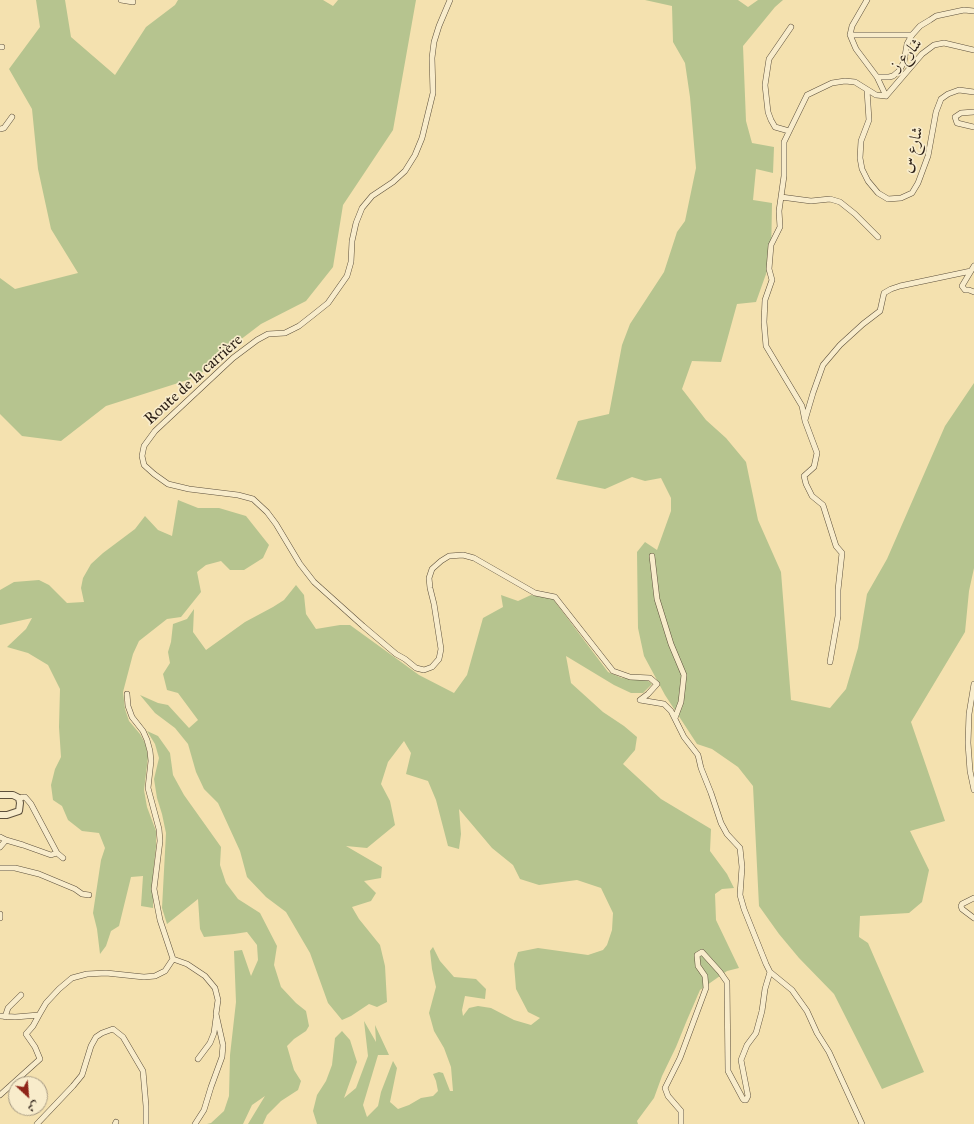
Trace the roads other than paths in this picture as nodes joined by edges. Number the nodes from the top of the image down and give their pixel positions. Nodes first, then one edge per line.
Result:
1 (121, 0) edge
2 (132, 0) edge
3 (450, 0) edge
4 (867, 0) edge
5 (974, 11) edge
6 (791, 26) dead end
7 (850, 35) junction
8 (912, 35) junction
9 (974, 50) edge
10 (877, 77) junction
11 (867, 90) junction
12 (974, 92) edge
13 (886, 96) junction
14 (974, 112) edge
15 (12, 118) dead end
16 (974, 127) edge
17 (0, 130) edge
18 (789, 131) junction
19 (781, 197) junction
20 (878, 237) dead end
21 (972, 269) edge
22 (974, 292) edge
23 (805, 421) junction
24 (652, 556) dead end
25 (830, 662) dead end
26 (974, 684) edge
27 (127, 694) dead end
28 (972, 698) edge
29 (675, 718) junction
30 (974, 790) edge
31 (0, 795) edge
32 (19, 798) junction
33 (0, 815) edge
34 (0, 837) edge
35 (6, 840) junction
36 (0, 847) edge
37 (57, 853) junction
38 (63, 858) dead end
39 (0, 868) edge
40 (89, 895) dead end
41 (974, 898) edge
42 (0, 914) edge
43 (0, 918) edge
44 (974, 918) edge
45 (173, 959) junction
46 (770, 972) junction
47 (21, 995) dead end
48 (216, 1014) junction
49 (40, 1015) junction
50 (3, 1017) edge
51 (198, 1058) dead end
52 (0, 1095) edge
53 (37, 1124) edge
54 (146, 1124) edge
55 (195, 1124) edge
56 (681, 1124) edge
57 (862, 1124) edge

1 - 2 street
3 - 29 street, Route de la carrière
4 - 7 street
5 - 8 street
6 - 18 street
7 - 8 street
7 - 10 street
8 - 10 street
9 - 13 street, شارع ﺯ
10 - 13 street
11 - 12 street, شارع ﺱ
11 - 13 street
11 - 18 street
14 - 16 street
15 - 17 street
18 - 19 street
19 - 20 street
19 - 23 street
21 - 22 street
21 - 23 street
23 - 25 street
24 - 29 street
26 - 28 street
27 - 45 street
28 - 30 street
29 - 46 street
31 - 32 street
32 - 33 street
32 - 37 street
34 - 35 street
35 - 36 street
35 - 37 street
37 - 38 street
39 - 40 street
41 - 44 street
42 - 43 street
45 - 48 street
45 - 49 street
46 - 56 street
46 - 57 street
47 - 50 street
48 - 51 street
48 - 55 street
49 - 50 street
49 - 52 street
53 - 54 street

